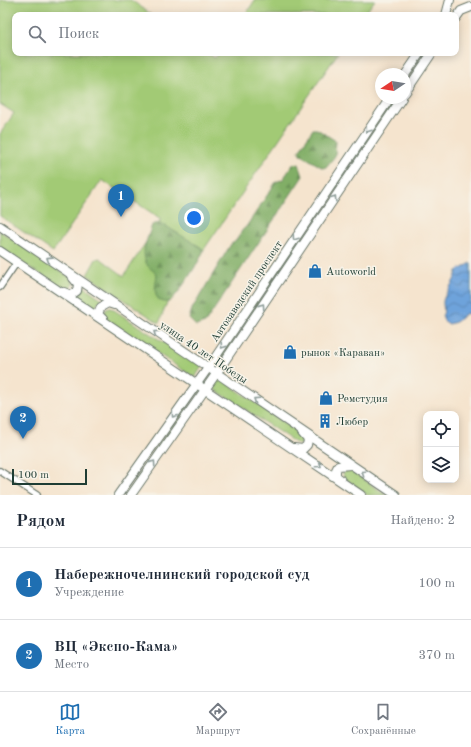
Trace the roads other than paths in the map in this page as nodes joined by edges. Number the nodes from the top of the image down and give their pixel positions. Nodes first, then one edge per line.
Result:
1 (450, 0) edge
2 (471, 7) edge
3 (447, 12) edge
4 (459, 14) edge
5 (418, 56) edge
6 (430, 56) edge
7 (410, 68) edge
8 (411, 84) edge
9 (386, 104) edge
10 (398, 104) edge
11 (377, 118) junction
12 (384, 123) junction
13 (0, 226) edge
14 (0, 250) edge
15 (17, 262) junction
16 (67, 272) junction
17 (0, 287) edge
18 (56, 288) junction
19 (117, 306) junction
20 (106, 322) junction
21 (208, 368) junction
22 (216, 374) junction
23 (197, 383) junction
24 (205, 389) junction
25 (301, 431) junction
26 (290, 446) junction
27 (352, 465) junction
28 (0, 471) edge
29 (345, 484) junction
30 (37, 495) edge
31 (118, 495) edge
32 (131, 495) edge
33 (361, 495) edge
34 (396, 495) edge

1 - 3 street
2 - 4 street
5 - 7 street
6 - 8 street
9 - 11 street, Автозаводский проспект
10 - 12 street, Автозаводский проспект
11 - 12 street
11 -> 21 street, Автозаводский проспект
22 -> 12 street, Автозаводский проспект
16 -> 13 street, улица 40 лет Победы
14 - 15 street
15 - 17 street
15 - 18 street
16 - 18 street
16 - 19 street, улица 40 лет Победы
18 - 20 street
19 - 20 street
21 -> 19 street, улица 40 лет Победы
20 - 23 street
21 - 22 street, улица 40 лет Победы
21 - 23 street, Автозаводский проспект
22 - 24 street, Автозаводский проспект
25 -> 22 street, улица 40 лет Победы
23 - 24 street
23 -> 31 street, Автозаводский проспект
24 - 26 street
32 -> 24 street, Автозаводский проспект
25 - 26 street
25 - 27 street, улица 40 лет Победы
26 -> 29 street
27 - 29 street
34 -> 27 street, улица 40 лет Победы
28 - 30 street
29 - 33 street

